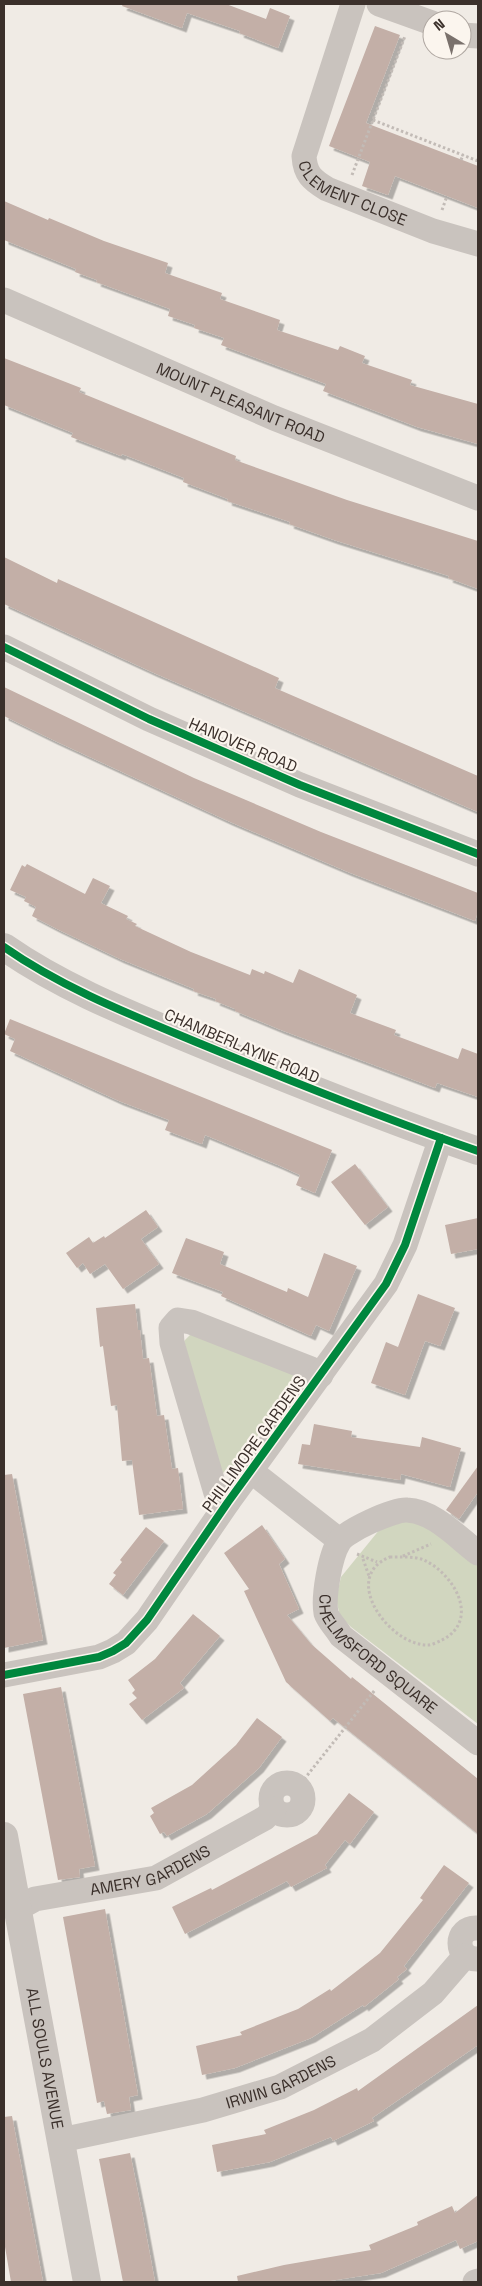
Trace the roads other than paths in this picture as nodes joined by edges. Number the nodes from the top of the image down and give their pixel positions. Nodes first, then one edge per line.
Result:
1 (353, 4) edge
2 (379, 4) edge
3 (422, 19) edge
4 (478, 244) edge
5 (4, 300) edge
6 (478, 498) edge
7 (4, 647) edge
8 (478, 854) edge
9 (4, 947) edge
10 (441, 1138) junction
11 (478, 1151) edge
12 (321, 1375) junction
13 (251, 1471) junction
14 (228, 1502) junction
15 (339, 1540) junction
16 (478, 1553) edge
17 (4, 1675) edge
18 (478, 1743) edge
19 (298, 1787) road end
20 (4, 1836) edge
21 (17, 1909) junction
22 (478, 1928) edge
23 (472, 1957) edge
24 (61, 2140) junction
25 (87, 2282) edge

1 - 4 street, CLEMENT CLOSE
2 - 3 street
5 - 6 street, MOUNT PLEASANT ROAD
7 - 8 street, HANOVER ROAD
9 - 10 street, CHAMBERLAYNE ROAD
10 - 11 street, CHAMBERLAYNE ROAD
10 - 12 street, PHILLIMORE GARDENS
12 - 13 street, PHILLIMORE GARDENS
12 - 14 street, PHILLIMORE GARDENS
13 - 14 street, PHILLIMORE GARDENS
13 - 15 street
14 - 17 street, PHILLIMORE GARDENS
15 - 16 street
15 - 18 street, CHELMSFORD SQUARE
19 - 21 street, AMERY GARDENS
20 - 21 street, ALL SOULS AVENUE
21 - 24 street, ALL SOULS AVENUE
22 - 23 street, IRWIN GARDENS
23 - 24 street, IRWIN GARDENS
24 - 25 street, ALL SOULS AVENUE

